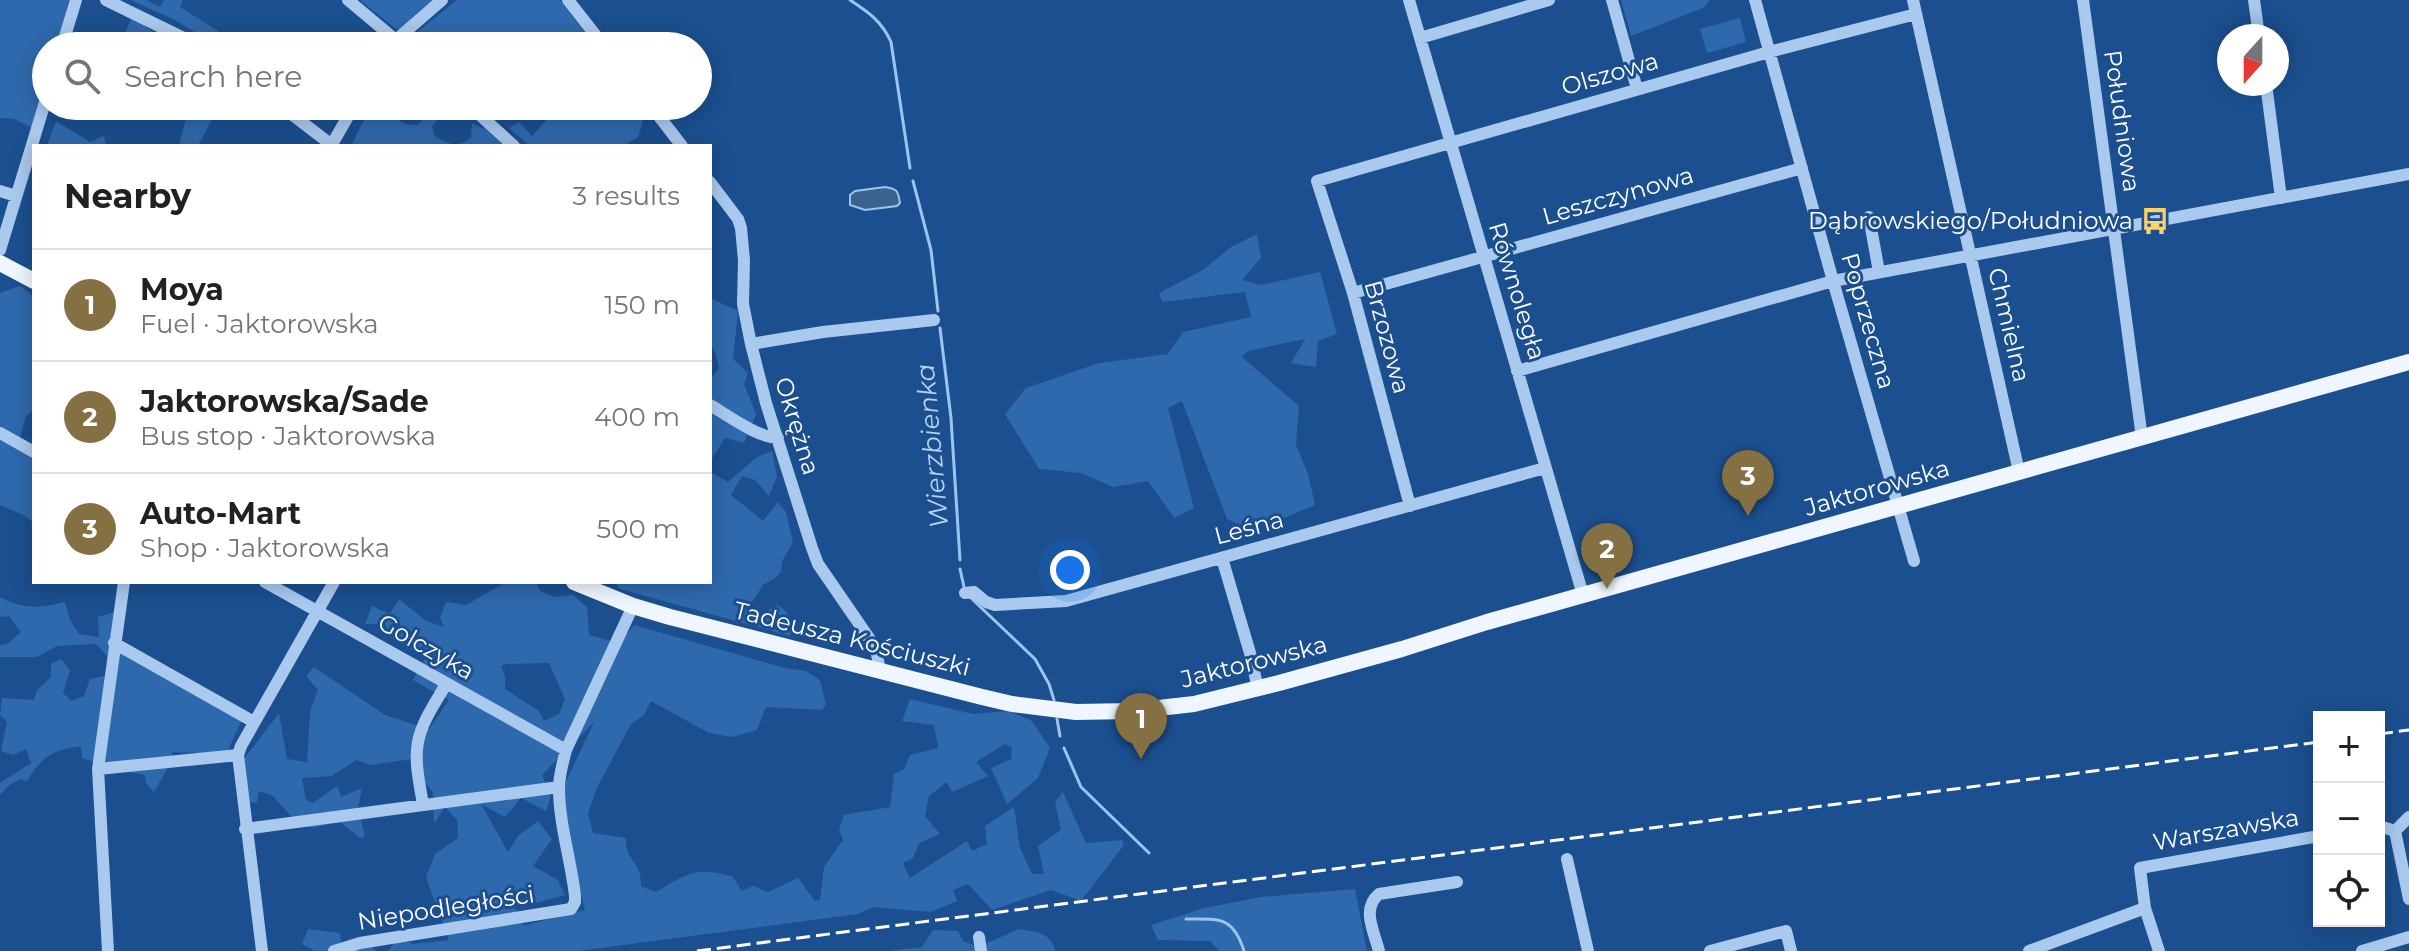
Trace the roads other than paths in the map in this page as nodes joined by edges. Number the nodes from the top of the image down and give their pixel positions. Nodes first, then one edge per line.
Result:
1 (76, 0) edge
2 (106, 0) edge
3 (348, 0) edge
4 (442, 0) edge
5 (568, 0) edge
6 (1409, 0) edge
7 (1549, 0) edge
8 (1612, 0) edge
9 (1755, 0) edge
10 (1913, 0) edge
11 (2083, 0) edge
12 (2254, 0) edge
13 (1916, 14) junction
14 (2257, 24) edge
15 (66, 32) edge
16 (171, 32) edge
17 (383, 32) edge
18 (409, 32) edge
19 (593, 32) edge
20 (1420, 38) junction
21 (1769, 52) junction
22 (1637, 89) junction
23 (2268, 96) edge
24 (40, 120) edge
25 (299, 120) edge
26 (346, 120) edge
27 (485, 120) edge
28 (662, 120) edge
29 (32, 144) edge
30 (32, 144) edge
31 (329, 144) edge
32 (333, 144) edge
33 (512, 144) edge
34 (680, 144) edge
35 (1450, 144) junction
36 (1802, 168) junction
37 (2409, 174) edge
38 (1317, 181) joint
39 (712, 185) edge
40 (0, 191) edge
41 (16, 196) junction
42 (2281, 198) junction
43 (1869, 217) dead end
44 (2114, 229) junction
45 (0, 250) edge
46 (1970, 254) junction
47 (1483, 257) junction
48 (0, 263) edge
49 (1879, 272) junction
50 (32, 280) edge
51 (1833, 281) junction
52 (1353, 293) junction
53 (934, 320) dead end
54 (751, 344) junction
55 (2409, 362) edge
56 (1517, 371) junction
57 (712, 406) edge
58 (0, 433) edge
59 (778, 437) junction
60 (2142, 438) junction
61 (32, 451) edge
62 (1545, 468) junction
63 (2019, 472) junction
64 (1410, 506) junction
65 (1899, 506) junction
66 (1222, 558) junction
67 (1914, 561) dead end
68 (124, 584) edge
69 (269, 584) edge
70 (333, 584) edge
71 (579, 584) edge
72 (965, 593) dead end
73 (1583, 595) junction
74 (633, 606) junction
75 (318, 611) junction
76 (114, 643) junction
77 (880, 672) junction
78 (446, 684) junction
79 (1258, 689) junction
80 (1076, 712) joint
81 (254, 722) junction
82 (566, 750) junction
83 (238, 755) junction
84 (98, 769) junction
85 (559, 787) junction
86 (423, 805) junction
87 (2409, 817) edge
88 (2385, 828) edge
89 (245, 829) junction
90 (2395, 831) junction
91 (2313, 837) edge
92 (1567, 859) dead end
93 (2406, 870) edge
94 (1457, 882) dead end
95 (2409, 899) edge
96 (2145, 908) junction
97 (2409, 937) edge
98 (108, 951) edge
99 (262, 951) edge
100 (334, 951) edge
101 (1379, 951) edge
102 (1588, 951) edge
103 (1710, 951) edge
104 (1791, 951) edge
105 (2029, 951) edge
106 (2159, 951) edge
107 (2362, 951) edge

1 - 15 street
2 - 16 street
3 - 17 street
4 - 18 street
5 - 19 street
6 - 20 street, Równoległa
7 - 20 street
8 - 22 street
9 - 21 street, Poprzeczna
10 - 13 street, Chmielna
11 - 44 street, Południowa
12 - 14 street
13 - 21 street, Olszowa
13 - 46 street, Chmielna
20 - 35 street, Równoległa
21 - 22 street, Olszowa
21 - 36 street, Poprzeczna
22 - 35 street, Olszowa
23 - 42 street
24 - 29 street
25 - 31 street
26 - 32 street
27 - 33 street
28 - 34 street
30 - 41 street
35 - 38 street, Olszowa
35 - 47 street, Równoległa
36 - 47 street, Leszczynowa
36 - 51 street, Poprzeczna
37 - 42 street
38 - 52 street, Brzozowa
39 - 54 street, Okrężna
40 - 41 street
41 - 45 street
42 - 44 street
43 - 49 street
44 - 46 street
44 - 60 street, Południowa
46 - 49 street
46 - 63 street, Chmielna
47 - 52 street, Leszczynowa
47 - 56 street, Równoległa
48 - 50 main road
49 - 51 street
51 - 56 street
51 - 65 street, Poprzeczna
52 - 64 street, Brzozowa
53 - 54 street
54 - 59 street, Okrężna
55 - 60 main road, Jaktorowska
56 - 62 street, Równoległa
57 - 59 street
58 - 61 street
59 - 77 street, Okrężna
60 - 63 main road, Jaktorowska
62 - 64 street, Leśna
62 - 73 street, Równoległa
63 - 65 main road, Jaktorowska
64 - 66 street, Leśna
65 - 67 street, Poprzeczna
65 - 73 main road, Jaktorowska
66 - 72 street, Leśna
66 - 79 street
68 - 76 street
69 - 75 street, Golczyka
70 - 75 street
71 - 74 main road, Tadeusza Kościuszki
73 - 79 main road, Jaktorowska
74 - 77 main road, Tadeusza Kościuszki
74 - 82 street
75 - 78 street, Golczyka
75 - 81 street
76 - 81 street
76 - 84 street
77 - 80 main road, Tadeusza Kościuszki
78 - 82 street, Golczyka
78 - 86 street
79 - 80 main road, Jaktorowska
81 - 83 street
82 - 85 street
83 - 84 street
83 - 89 street
84 - 98 street
85 - 86 street
85 - 100 street, Niepodległości
86 - 89 street
87 - 90 street
88 - 90 street
89 - 99 street
90 - 93 street
91 - 96 street, Warszawska
92 - 102 street
93 - 95 street
94 - 101 street
96 - 105 street
96 - 106 street
97 - 107 street
103 - 104 street

